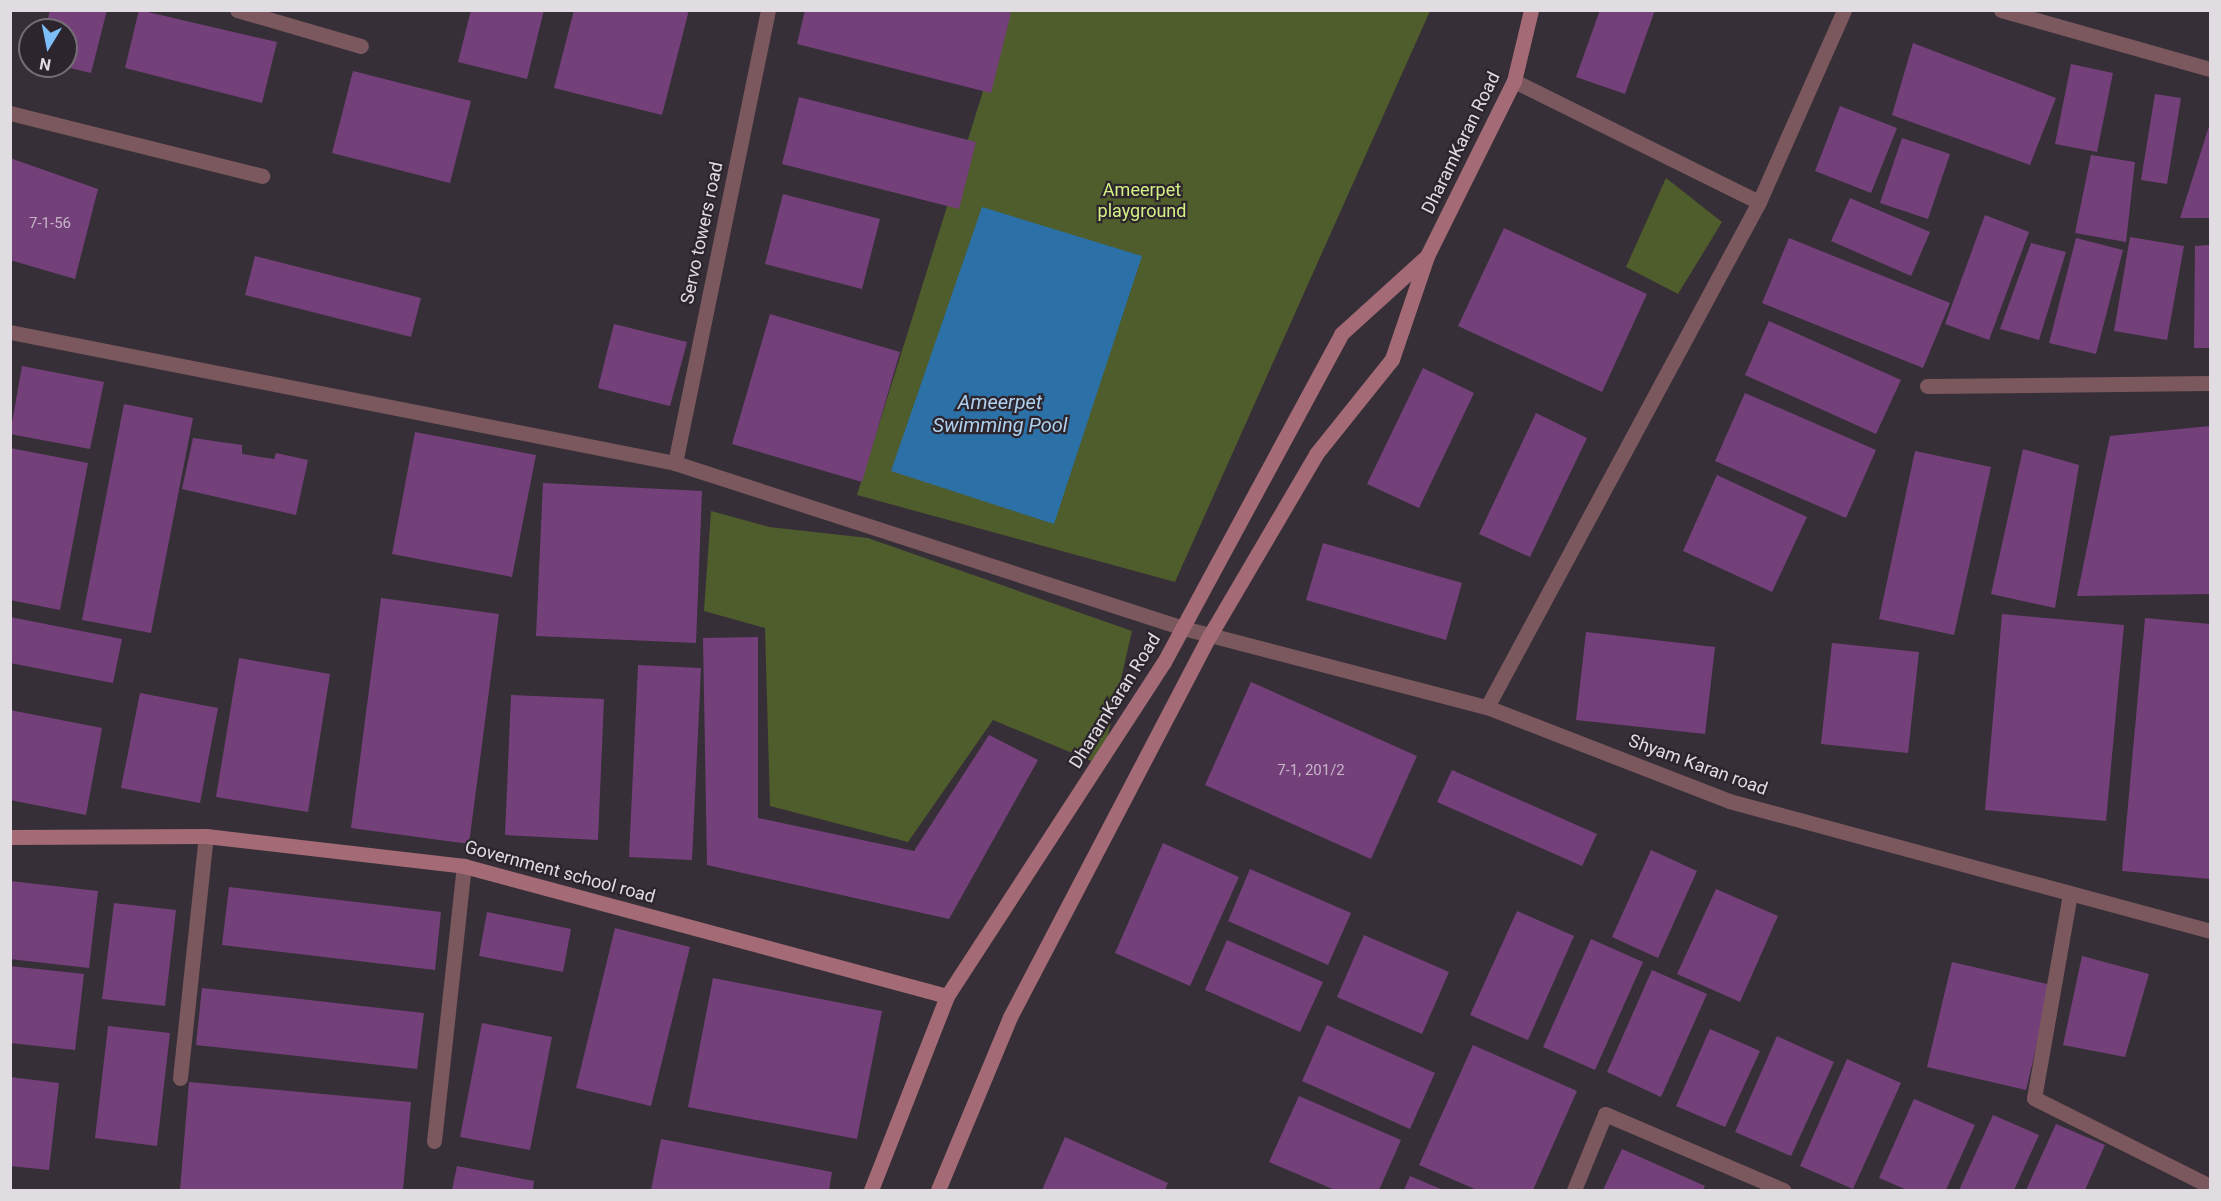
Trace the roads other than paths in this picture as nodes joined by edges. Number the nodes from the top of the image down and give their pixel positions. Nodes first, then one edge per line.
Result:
1 (237, 10) edge
2 (768, 10) edge
3 (1531, 10) edge
4 (1844, 10) edge
5 (2001, 10) edge
6 (362, 46) dead end
7 (2211, 69) edge
8 (1514, 81) junction
9 (10, 113) edge
10 (262, 176) dead end
11 (1759, 202) junction
12 (1427, 256) junction
13 (10, 332) edge
14 (2211, 383) edge
15 (1927, 386) dead end
16 (675, 463) junction
17 (1183, 628) junction
18 (1210, 635) junction
19 (1487, 707) junction
20 (206, 836) junction
21 (10, 837) edge
22 (464, 866) junction
23 (2070, 894) junction
24 (2211, 931) edge
25 (947, 996) junction
26 (180, 1078) dead end
27 (434, 1141) dead end
28 (2211, 1186) edge
29 (871, 1191) edge
30 (938, 1191) edge
31 (1574, 1191) edge
32 (1783, 1191) edge

1 - 6 street
2 - 16 street, Servo towers road
3 - 8 street, DharamKaran Road
4 - 11 street
5 - 7 street
8 - 11 street
8 - 12 street, DharamKaran Road
9 - 10 street
11 - 19 street
12 - 17 street, DharamKaran Road
12 - 18 street, DharamKaran Road
13 - 16 street, Shyam Karan road
14 - 15 street
16 - 17 street, Shyam Karan road
17 - 18 street, Shyam Karan road
17 - 25 street, DharamKaran Road
18 - 19 street, Shyam Karan road
18 - 30 street, DharamKaran Road
19 - 23 street, Shyam Karan road
20 - 21 street, Government school road
20 - 22 street, Government school road
20 - 26 street
22 - 25 street, Government school road
22 - 27 street
23 - 24 street, Shyam Karan road
23 - 28 street
25 - 29 street, DharamKaran Road
31 - 32 street

